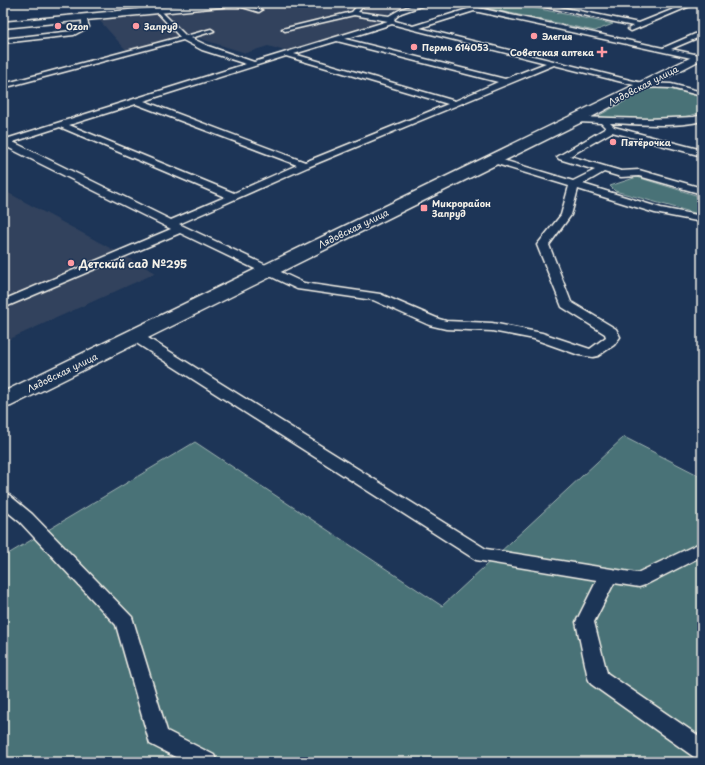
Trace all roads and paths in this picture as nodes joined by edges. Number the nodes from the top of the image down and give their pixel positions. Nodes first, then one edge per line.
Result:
1 (109, 3) edge
2 (232, 3) edge
3 (355, 3) edge
4 (426, 3) edge
5 (531, 3) edge
6 (675, 3) edge
7 (488, 4) dead end
8 (691, 4) edge
9 (474, 9) junction
10 (159, 10) junction
11 (259, 10) dead end
12 (354, 13) junction
13 (118, 15) junction
14 (84, 18) junction
15 (391, 20) junction
16 (3, 25) edge
17 (639, 26) junction
18 (413, 28) junction
19 (284, 29) dead end
20 (210, 31) dead end
21 (702, 33) edge
22 (184, 38) junction
23 (609, 38) junction
24 (337, 39) junction
25 (3, 41) edge
26 (664, 50) junction
27 (286, 54) junction
28 (699, 56) edge
29 (553, 63) junction
30 (254, 64) junction
31 (506, 82) junction
32 (642, 85) junction
33 (3, 86) edge
34 (702, 94) edge
35 (137, 101) junction
36 (456, 104) junction
37 (702, 118) edge
38 (577, 119) junction
39 (603, 120) junction
40 (62, 125) junction
41 (611, 129) junction
42 (4, 142) edge
43 (702, 154) edge
44 (493, 160) junction
45 (306, 165) junction
46 (603, 169) junction
47 (574, 185) junction
48 (702, 191) edge
49 (234, 197) junction
50 (702, 219) edge
51 (176, 226) junction
52 (266, 271) junction
53 (3, 304) edge
54 (135, 336) junction
55 (3, 401) edge
56 (3, 499) edge
57 (702, 548) edge
58 (609, 575) junction
59 (702, 750) edge
60 (206, 762) edge

1 - 13 main road
2 - 10 main road
2 - 11 lane
3 - 12 lane
4 - 15 lane
5 - 17 lane
6 - 8 lane
7 - 9 lane
8 - 17 lane
9 - 18 lane
9 - 23 lane
10 - 13 main road
10 - 22 lane
12 - 15 lane
12 - 19 lane
13 - 14 main road
14 - 16 main road
14 - 25 lane
15 - 18 lane
15 - 24 lane
17 - 23 lane
18 - 29 lane
20 - 22 lane
21 - 26 lane
22 - 30 lane
22 - 33 lane
23 - 26 lane
24 - 27 lane
24 - 31 lane
26 - 28 lane
27 - 30 lane
27 - 36 lane
28 - 32 main road, Лядовская улица
29 - 31 lane
29 - 32 lane
30 - 35 lane
31 - 36 lane
32 - 34 lane
32 - 38 main road, Лядовская улица
35 - 40 lane
35 - 45 lane
36 - 45 lane
37 - 39 lane
38 - 39 lane
38 - 44 main road, Лядовская улица
39 - 41 lane
40 - 42 lane
40 - 49 lane
41 - 43 lane
41 - 46 lane
42 - 51 lane
44 - 47 lane
44 - 52 main road, Лядовская улица
45 - 49 lane
46 - 47 lane
46 - 48 lane
47 - 50 lane
47 - 52 lane
49 - 51 lane
51 - 52 lane
51 - 53 lane
52 - 54 main road, Лядовская улица
54 - 55 main road, Лядовская улица
54 - 58 lane
56 - 60 lane
57 - 58 lane
58 - 59 lane

